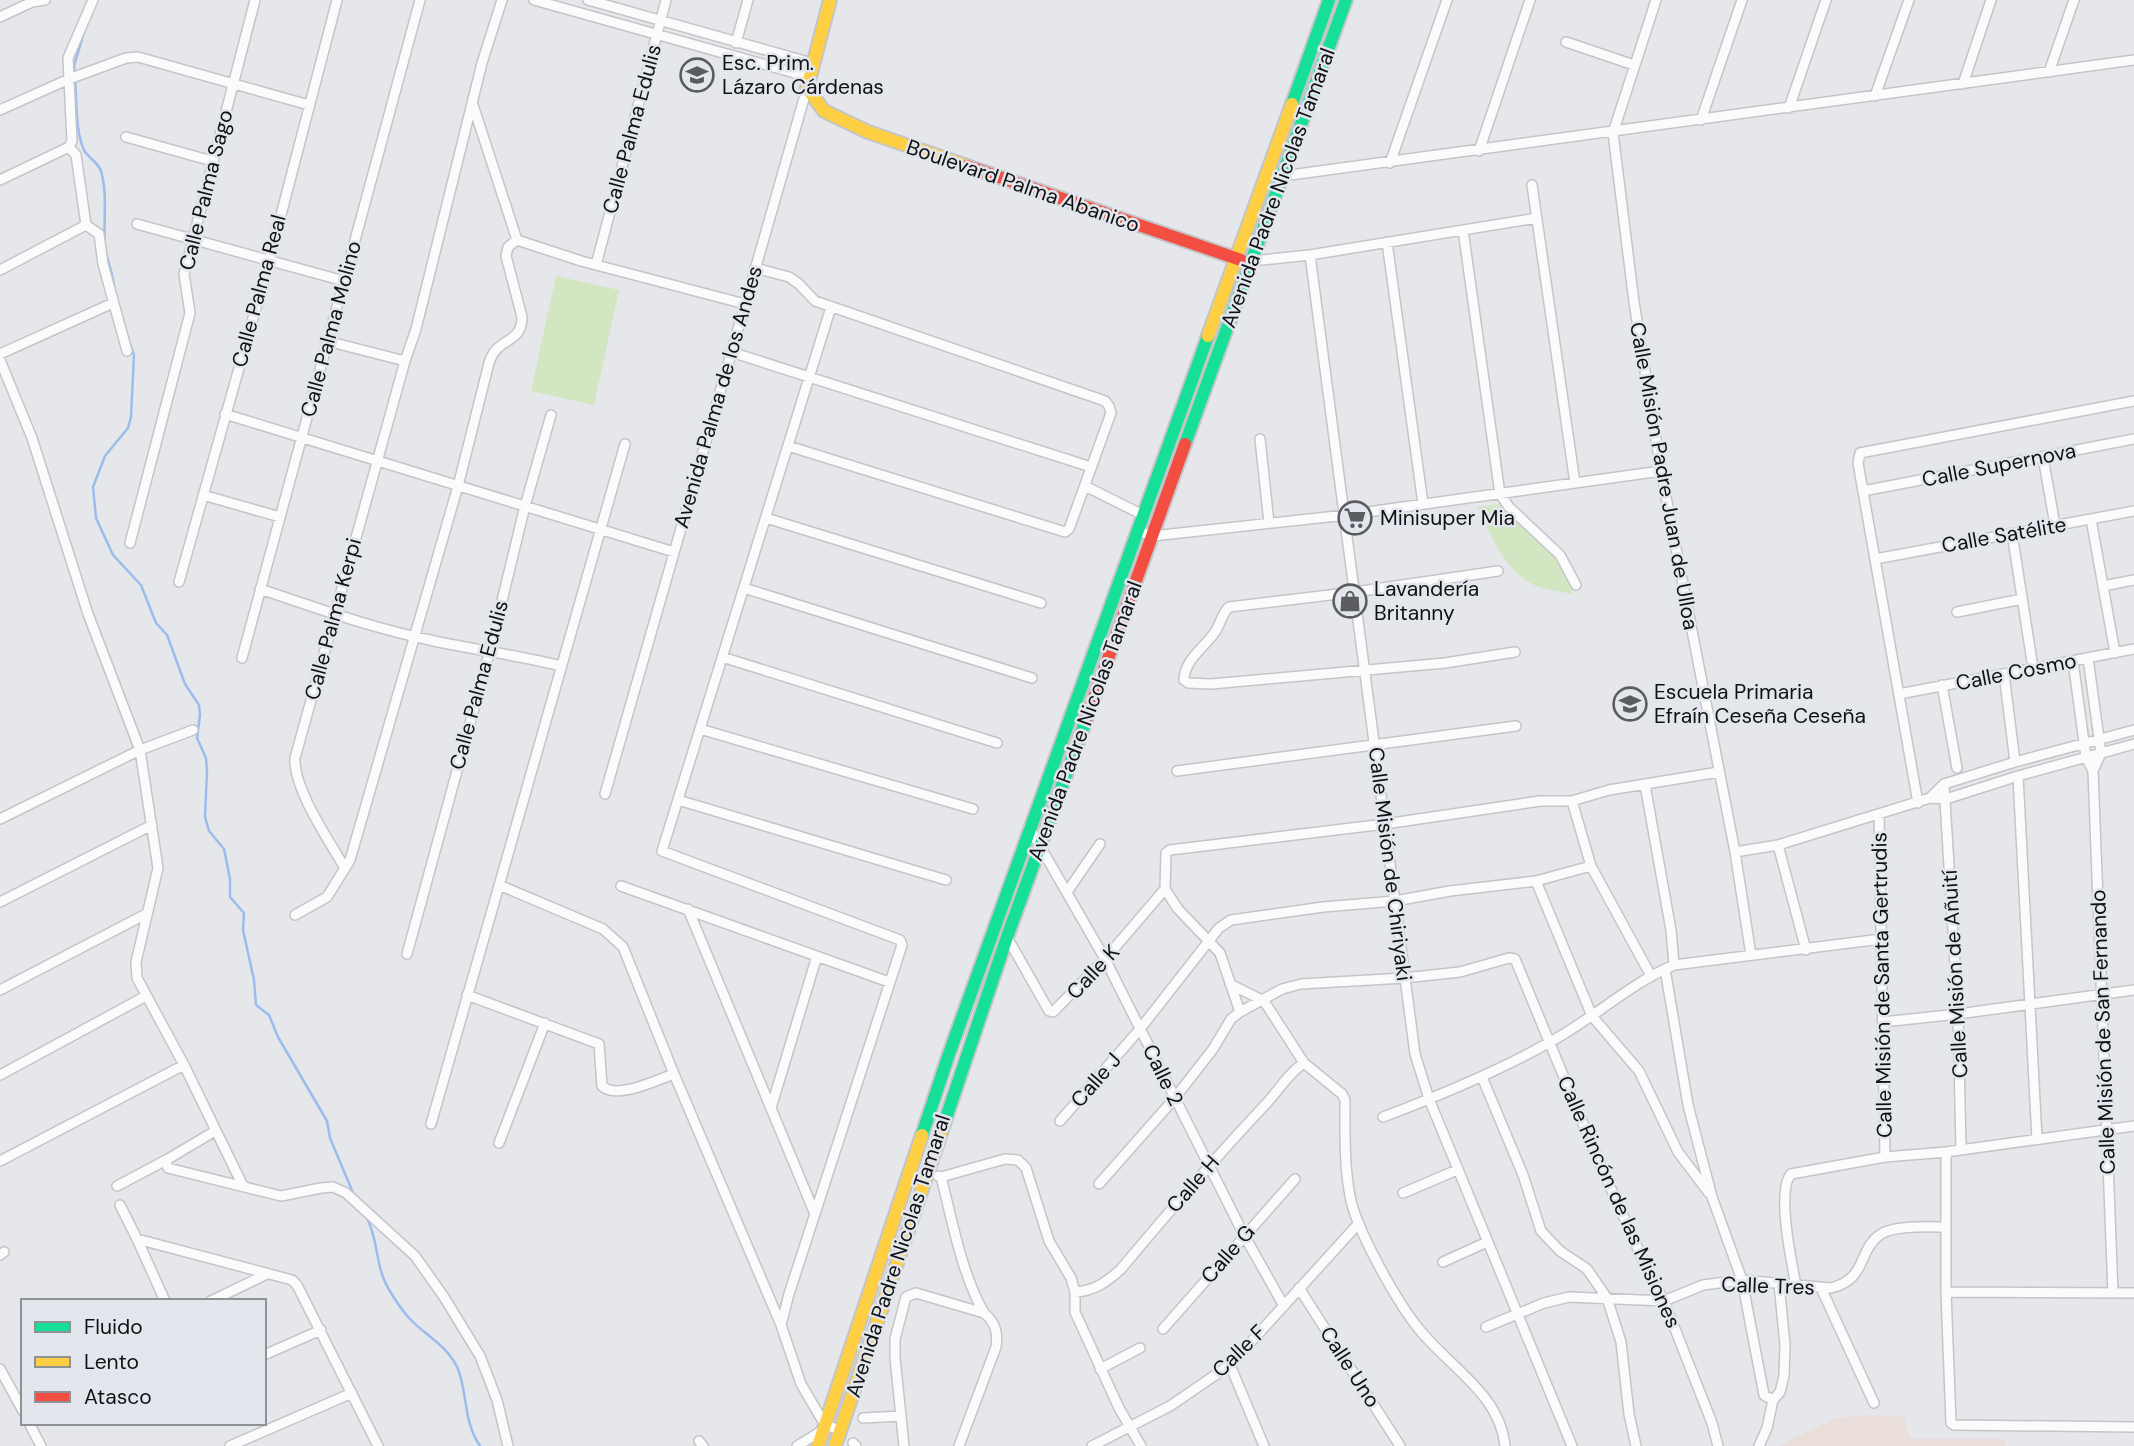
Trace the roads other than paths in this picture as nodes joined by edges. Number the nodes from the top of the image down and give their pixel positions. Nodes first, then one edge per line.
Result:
1 (45, 0) edge
2 (93, 0) edge
3 (255, 0) edge
4 (337, 0) edge
5 (420, 0) edge
6 (502, 0) edge
7 (534, 0) edge
8 (588, 0) edge
9 (666, 0) edge
10 (748, 0) edge
11 (830, 0) edge
12 (1329, 0) edge
13 (1346, 0) edge
14 (1447, 0) edge
15 (1530, 0) edge
16 (1656, 0) edge
17 (1742, 0) edge
18 (1826, 0) edge
19 (1909, 0) edge
20 (1992, 0) edge
21 (2074, 0) edge
22 (0, 16) edge
23 (660, 22) junction
24 (656, 34) junction
25 (1566, 42) dead end
26 (736, 43) junction
27 (2134, 60) edge
28 (813, 63) junction
29 (1634, 65) junction
30 (2049, 72) junction
31 (71, 79) junction
32 (808, 82) junction
33 (1963, 84) junction
34 (233, 85) junction
35 (1875, 96) junction
36 (472, 103) junction
37 (309, 105) junction
38 (1789, 108) junction
39 (0, 110) edge
40 (1701, 120) junction
41 (1613, 132) junction
42 (127, 137) dead end
43 (69, 147) junction
44 (1479, 151) junction
45 (212, 161) junction
46 (1390, 163) junction
47 (1283, 176) junction
48 (0, 180) edge
49 (1532, 186) dead end
50 (1537, 218) junction
51 (136, 224) dead end
52 (86, 225) junction
53 (1463, 230) junction
54 (192, 239) junction
55 (517, 240) junction
56 (1387, 243) junction
57 (1310, 255) junction
58 (1235, 260) junction
59 (269, 261) junction
60 (1252, 261) junction
61 (596, 265) junction
62 (755, 268) junction
63 (0, 270) edge
64 (344, 281) junction
65 (113, 303) junction
66 (745, 304) junction
67 (831, 307) junction
68 (327, 341) junction
69 (127, 351) dead end
70 (731, 352) junction
71 (0, 354) edge
72 (0, 360) edge
73 (405, 361) junction
74 (809, 378) junction
75 (2134, 401) edge
76 (225, 415) junction
77 (551, 415) dead end
78 (301, 438) junction
79 (1260, 439) dead end
80 (2134, 439) edge
81 (625, 444) dead end
82 (788, 446) junction
83 (2043, 457) junction
84 (378, 461) junction
85 (1091, 467) junction
86 (1661, 471) junction
87 (1575, 483) junction
88 (458, 486) junction
89 (1085, 486) junction
90 (1863, 491) junction
91 (1500, 494) junction
92 (203, 495) junction
93 (1423, 504) junction
94 (525, 506) junction
95 (2134, 511) edge
96 (1143, 515) junction
97 (1346, 515) junction
98 (280, 517) junction
99 (765, 518) junction
100 (2091, 519) junction
101 (1269, 523) junction
102 (2055, 525) junction
103 (600, 529) junction
104 (1138, 531) junction
105 (2012, 533) junction
106 (1153, 536) junction
107 (130, 543) dead end
108 (674, 552) junction
109 (1875, 559) junction
110 (1498, 571) dead end
111 (2134, 580) edge
112 (179, 582) dead end
113 (1576, 585) dead end
114 (2104, 586) junction
115 (744, 588) junction
116 (260, 589) junction
117 (1356, 592) junction
118 (2022, 599) junction
119 (1041, 603) dead end
120 (1956, 612) dead end
121 (335, 614) junction
122 (415, 636) junction
123 (2134, 649) edge
124 (490, 650) junction
125 (1515, 652) dead end
126 (2115, 653) junction
127 (722, 657) junction
128 (242, 658) dead end
129 (2088, 658) junction
130 (2073, 661) junction
131 (561, 666) junction
132 (2033, 668) junction
133 (1366, 669) junction
134 (2004, 674) junction
135 (1032, 678) dead end
136 (1942, 685) junction
137 (1899, 694) junction
138 (1516, 726) dead end
139 (700, 729) junction
140 (193, 730) dead end
141 (2134, 730) edge
142 (2099, 739) junction
143 (996, 743) dead end
144 (2084, 743) junction
145 (2134, 744) edge
146 (1375, 745) junction
147 (139, 750) junction
148 (2101, 753) junction
149 (2086, 757) junction
150 (2015, 762) junction
151 (1957, 768) dead end
152 (1177, 771) dead end
153 (2093, 771) junction
154 (1719, 772) junction
155 (2018, 776) junction
156 (1944, 784) junction
157 (1644, 785) junction
158 (605, 794) dead end
159 (1930, 798) junction
160 (1946, 799) junction
161 (678, 800) junction
162 (1572, 801) junction
163 (1918, 803) junction
164 (973, 809) dead end
165 (1879, 814) junction
166 (0, 819) edge
167 (1385, 824) junction
168 (152, 825) junction
169 (1029, 827) junction
170 (1041, 845) junction
171 (1100, 845) dead end
172 (1778, 845) junction
173 (1735, 852) junction
174 (1591, 866) junction
175 (345, 868) junction
176 (946, 880) dead end
177 (1536, 881) junction
178 (499, 885) junction
179 (621, 886) dead end
180 (1164, 888) junction
181 (1067, 892) junction
182 (1395, 901) junction
183 (0, 902) edge
184 (688, 909) junction
185 (146, 914) junction
186 (295, 915) dead end
187 (1007, 937) junction
188 (1881, 939) junction
189 (1210, 940) junction
190 (1806, 950) junction
191 (407, 954) dead end
192 (1751, 955) junction
193 (817, 956) junction
194 (1105, 960) junction
195 (1669, 967) junction
196 (1651, 976) junction
197 (1404, 978) junction
198 (889, 982) junction
199 (1230, 984) junction
200 (2134, 989) edge
201 (0, 990) edge
202 (2102, 994) junction
203 (467, 995) junction
204 (146, 996) junction
205 (1264, 1001) junction
206 (2031, 1004) junction
207 (1240, 1012) junction
208 (1958, 1014) junction
209 (1592, 1016) junction
210 (1883, 1022) junction
211 (545, 1023) junction
212 (1140, 1029) junction
213 (1549, 1043) junction
214 (1304, 1063) junction
215 (184, 1065) junction
216 (674, 1074) junction
217 (0, 1075) edge
218 (1482, 1077) junction
219 (1174, 1099) junction
220 (1429, 1099) junction
221 (771, 1108) junction
222 (1383, 1116) dead end
223 (1060, 1121) dead end
224 (431, 1124) dead end
225 (2134, 1126) edge
226 (2107, 1129) junction
227 (215, 1131) junction
228 (2037, 1139) junction
229 (499, 1143) dead end
230 (1961, 1149) junction
231 (1946, 1152) junction
232 (1885, 1157) junction
233 (168, 1158) junction
234 (0, 1161) edge
235 (1208, 1164) junction
236 (1457, 1170) junction
237 (926, 1172) junction
238 (941, 1177) junction
239 (1295, 1180) dead end
240 (1099, 1184) dead end
241 (117, 1186) dead end
242 (243, 1186) junction
243 (1404, 1193) dead end
244 (1712, 1197) junction
245 (120, 1205) dead end
246 (816, 1214) junction
247 (1359, 1223) junction
248 (1946, 1227) junction
249 (1244, 1235) junction
250 (137, 1238) junction
251 (1487, 1242) junction
252 (1443, 1262) dead end
253 (267, 1274) junction
254 (1742, 1280) junction
255 (1779, 1284) junction
256 (1796, 1286) junction
257 (1299, 1288) junction
258 (1821, 1288) junction
259 (1075, 1292) junction
260 (1946, 1293) junction
261 (2113, 1293) junction
262 (2134, 1293) edge
263 (1607, 1298) junction
264 (164, 1299) edge
265 (215, 1299) edge
266 (1664, 1301) junction
267 (1284, 1306) junction
268 (984, 1313) junction
269 (1516, 1316) junction
270 (781, 1325) junction
271 (1486, 1327) dead end
272 (1163, 1329) dead end
273 (321, 1330) junction
274 (1140, 1348) dead end
275 (266, 1354) edge
276 (1230, 1365) junction
277 (0, 1369) edge
278 (1100, 1369) junction
279 (352, 1393) junction
280 (1773, 1400) junction
281 (1874, 1403) dead end
282 (21, 1408) edge
283 (901, 1416) junction
284 (863, 1418) dead end
285 (30, 1425) edge
286 (1130, 1426) junction
287 (2134, 1427) edge
288 (824, 1428) junction
289 (840, 1430) junction
290 (41, 1446) edge
291 (230, 1446) edge
292 (378, 1446) edge
293 (508, 1446) edge
294 (797, 1446) edge
295 (818, 1446) edge
296 (835, 1446) edge
297 (904, 1446) edge
298 (959, 1446) edge
299 (1092, 1446) edge
300 (1140, 1446) edge
301 (1264, 1446) edge
302 (1400, 1446) edge
303 (1505, 1446) edge
304 (1572, 1446) edge
305 (1636, 1446) edge
306 (1718, 1446) edge
307 (1759, 1446) edge

1 - 22 street
2 - 31 street
3 - 34 street, Calle Palma Sago
4 - 37 street, Calle Palma Real
5 - 64 street, Calle Palma Molino
6 - 36 street, Calle Palma Kerpi
7 - 24 street
8 - 23 street
9 - 23 street, Calle Palma Edulis
10 - 26 street
11 - 28 street, Avenida Palma de los Andes
12 - 58 street, Avenida Padre Nicolas Tamaral
13 - 47 street, Avenida Padre Nicolas Tamaral
14 - 46 street
15 - 44 street
16 - 29 street, Calle Misión Padre Juan de Ulloa
17 - 40 street
18 - 38 street
19 - 35 street
20 - 33 street
21 - 30 street
23 - 24 street, Calle Palma Edulis
23 - 26 street
24 - 32 street
24 - 61 street, Calle Palma Edulis
25 - 29 street
26 - 28 street
27 - 30 street
28 - 32 street, Avenida Palma de los Andes
29 - 41 street, Calle Misión Padre Juan de Ulloa
30 - 33 street
31 - 34 street
31 - 39 street
31 - 43 street
32 - 58 street, Boulevard Palma Abanico
32 - 62 street, Avenida Palma de los Andes
33 - 35 street
34 - 37 street
34 - 45 street, Calle Palma Sago
35 - 38 street
36 - 55 street
36 - 73 street, Calle Palma Kerpi
37 - 59 street, Calle Palma Real
38 - 40 street
40 - 41 street
41 - 44 street
41 - 86 street, Calle Misión Padre Juan de Ulloa
42 - 45 street
43 - 48 street
43 - 52 street
44 - 46 street
45 - 54 street, Calle Palma Sago
46 - 47 street
47 - 60 street, Avenida Padre Nicolas Tamaral
49 - 50 street
50 - 53 street
50 - 87 street
51 - 54 street
52 - 63 street
52 - 65 street
53 - 56 street
53 - 91 street
54 - 59 street
54 - 107 street, Calle Palma Sago
55 - 61 street
55 - 88 street
56 - 57 street
56 - 93 street
57 - 60 street
57 - 97 street, Calle Misión de Chiriyaki
58 - 60 street, Boulevard Palma Abanico
58 - 96 street, Avenida Padre Nicolas Tamaral
59 - 64 street
59 - 76 street, Calle Palma Real
60 - 106 street, Avenida Padre Nicolas Tamaral
61 - 66 street
62 - 66 street, Avenida Palma de los Andes
62 - 67 street
64 - 68 street, Calle Palma Molino
65 - 69 street
65 - 71 street
66 - 70 street, Avenida Palma de los Andes
67 - 74 street
67 - 85 street
68 - 73 street
68 - 78 street, Calle Palma Molino
70 - 74 street
70 - 108 street, Avenida Palma de los Andes
72 - 147 street
73 - 84 street, Calle Palma Kerpi
74 - 82 street
74 - 85 street
75 - 90 street
76 - 78 street
76 - 92 street, Calle Palma Real
77 - 94 street, Calle Palma Edulis
78 - 84 street
78 - 98 street, Calle Palma Molino
79 - 101 street
80 - 83 street, Calle Supernova
81 - 103 street
82 - 89 street
82 - 99 street
83 - 90 street, Calle Supernova
83 - 102 street
84 - 88 street
84 - 121 street, Calle Palma Kerpi
85 - 89 street
86 - 87 street
86 - 154 street, Calle Misión Padre Juan de Ulloa
87 - 91 street
88 - 94 street
88 - 122 street
89 - 96 street
90 - 109 street
91 - 93 street
91 - 113 street
92 - 98 street
92 - 112 street, Calle Palma Real
93 - 97 street
94 - 103 street
94 - 124 street, Calle Palma Edulis
95 - 100 street, Calle Satélite
96 - 104 street, Avenida Padre Nicolas Tamaral
97 - 101 street
97 - 117 street, Calle Misión de Chiriyaki
98 - 116 street, Calle Palma Molino
99 - 115 street
99 - 119 street
100 - 102 street, Calle Satélite
100 - 114 street
101 - 106 street
102 - 105 street, Calle Satélite
103 - 108 street
103 - 131 street
104 - 106 street
104 - 169 street, Avenida Padre Nicolas Tamaral
105 - 109 street, Calle Satélite
105 - 118 street
106 - 170 street, Avenida Padre Nicolas Tamaral
108 - 158 street, Avenida Palma de los Andes
109 - 137 street
110 - 117 street
111 - 114 street
114 - 126 street
115 - 127 street
115 - 135 street
116 - 121 street
116 - 128 street, Calle Palma Molino
117 - 133 street, Calle Misión de Chiriyaki
117 - 133 street
118 - 120 street
118 - 132 street
121 - 122 street
121 - 175 street, Calle Palma Kerpi
122 - 124 street
122 - 175 street
123 - 126 street, Calle Cosmo
124 - 131 street
124 - 191 street, Calle Palma Edulis
125 - 133 street
126 - 129 street, Calle Cosmo
127 - 139 street
127 - 143 street
129 - 130 street, Calle Cosmo
129 - 142 street
130 - 132 street, Calle Cosmo
130 - 144 street, Calle Misión de San Fernando
131 - 178 street
132 - 134 street, Calle Cosmo
133 - 146 street, Calle Misión de Chiriyaki
134 - 136 street, Calle Cosmo
134 - 150 street
136 - 137 street, Calle Cosmo
136 - 151 street
137 - 163 street
138 - 146 street
139 - 161 street
139 - 164 street
140 - 147 street
141 - 142 street
142 - 144 street
142 - 148 street
144 - 149 street, Calle Misión de San Fernando
144 - 150 street
145 - 148 street
146 - 152 street
146 - 167 street, Calle Misión de Chiriyaki
147 - 166 street
147 - 168 street
148 - 149 street
148 - 153 street, Calle Misión de San Fernando
149 - 153 street, Calle Misión de San Fernando
149 - 155 street
150 - 156 street
153 - 202 street, Calle Misión de San Fernando
154 - 157 street
154 - 173 street, Calle Misión Padre Juan de Ulloa
155 - 160 street
155 - 206 street
156 - 159 street
156 - 160 street, Calle Misión de Añuití
157 - 162 street
157 - 195 street
159 - 160 street
159 - 163 street
160 - 208 street, Calle Misión de Añuití
161 - 176 street
161 - 198 street
162 - 167 street
162 - 174 street
163 - 165 street
165 - 172 street
165 - 188 street, Calle Misión de Santa Gertrudis
167 - 180 street
167 - 182 street, Calle Misión de Chiriyaki
168 - 183 street
168 - 185 street
169 - 170 street, Calle 2
169 - 288 street, Avenida Padre Nicolas Tamaral
170 - 181 street, Calle 2
170 - 187 street, Avenida Padre Nicolas Tamaral
171 - 181 street
172 - 173 street
172 - 190 street
173 - 192 street, Calle Misión Padre Juan de Ulloa
174 - 177 street, Calle J
174 - 196 street
175 - 186 street
177 - 182 street, Calle J
177 - 209 street
178 - 203 street
178 - 216 street
179 - 184 street
180 - 189 street
180 - 194 street, Calle K
181 - 194 street, Calle 2
182 - 189 street, Calle J
182 - 197 street, Calle Misión de Chiriyaki
184 - 193 street
184 - 221 street
185 - 201 street
185 - 204 street
187 - 194 street, Calle K
187 - 237 street, Avenida Padre Nicolas Tamaral
188 - 190 street
188 - 210 street, Calle Misión de Santa Gertrudis
189 - 199 street
189 - 212 street, Calle J
190 - 192 street
192 - 195 street
193 - 198 street
193 - 221 street
194 - 212 street, Calle 2
195 - 196 street
195 - 244 street
196 - 209 street
197 - 205 street
197 - 213 street, Calle Rincón de las Misiones
197 - 220 street, Calle Misión de Chiriyaki
198 - 246 street
199 - 205 street
199 - 207 street
200 - 202 street
202 - 206 street
202 - 226 street, Calle Misión de San Fernando
203 - 211 street
203 - 224 street
204 - 215 street
204 - 217 street
205 - 207 street
205 - 214 street
206 - 208 street
206 - 228 street
207 - 219 street
208 - 210 street
208 - 230 street, Calle Misión de Añuití
209 - 213 street
209 - 244 street
210 - 232 street, Calle Misión de Santa Gertrudis
211 - 216 street
211 - 229 street
212 - 219 street, Calle 2
212 - 223 street, Calle J
213 - 218 street
213 - 266 street, Calle Rincón de las Misiones
214 - 235 street, Calle H
214 - 247 street
215 - 227 street
215 - 234 street
216 - 270 street
218 - 220 street
218 - 263 street
219 - 235 street, Calle 2
219 - 240 street
220 - 222 street
220 - 236 street, Calle Misión de Chiriyaki
221 - 246 street
225 - 226 street
226 - 228 street
226 - 261 street, Calle Misión de San Fernando
227 - 233 street
227 - 242 street
228 - 230 street
230 - 231 street
231 - 232 street
231 - 248 street
232 - 256 street
233 - 241 street
233 - 242 street
235 - 249 street, Calle 2
235 - 259 street, Calle H
236 - 243 street
236 - 251 street, Calle Misión de Chiriyaki
237 - 238 street
237 - 289 street, Avenida Padre Nicolas Tamaral
238 - 259 street
238 - 268 street
239 - 249 street, Calle G
242 - 293 street
244 - 254 street
245 - 250 street
246 - 270 street
247 - 257 street, Calle F
247 - 303 street
248 - 258 street, Calle Tres
248 - 260 street
249 - 267 street, Calle 2
249 - 272 street, Calle G
250 - 253 street
250 - 264 street
251 - 252 street
251 - 269 street, Calle Misión de Chiriyaki
253 - 265 street
253 - 273 street
254 - 255 street, Calle Tres
254 - 266 street, Calle Tres
254 - 280 street
255 - 256 street, Calle Tres
255 - 280 street
256 - 258 street, Calle Tres
257 - 267 street, Calle F
257 - 302 street, Calle Uno
258 - 281 street
259 - 278 street
260 - 261 street
260 - 287 street
261 - 262 street
263 - 266 street, Calle Tres
263 - 269 street, Calle Tres
263 - 305 street
266 - 306 street, Calle Rincón de las Misiones
267 - 276 street, Calle F
268 - 283 street
268 - 298 street
269 - 271 street, Calle Tres
269 - 304 street, Calle Misión de Chiriyaki
270 - 288 street
273 - 275 street
273 - 279 street
274 - 278 street
276 - 286 street, Calle F
276 - 301 street
277 - 282 street
278 - 286 street
279 - 291 street
279 - 292 street
280 - 307 street
283 - 284 street
283 - 297 street
285 - 290 street
286 - 299 street, Calle F
286 - 300 street
288 - 289 street
288 - 294 street
288 - 295 street, Avenida Padre Nicolas Tamaral
289 - 296 street, Avenida Padre Nicolas Tamaral

